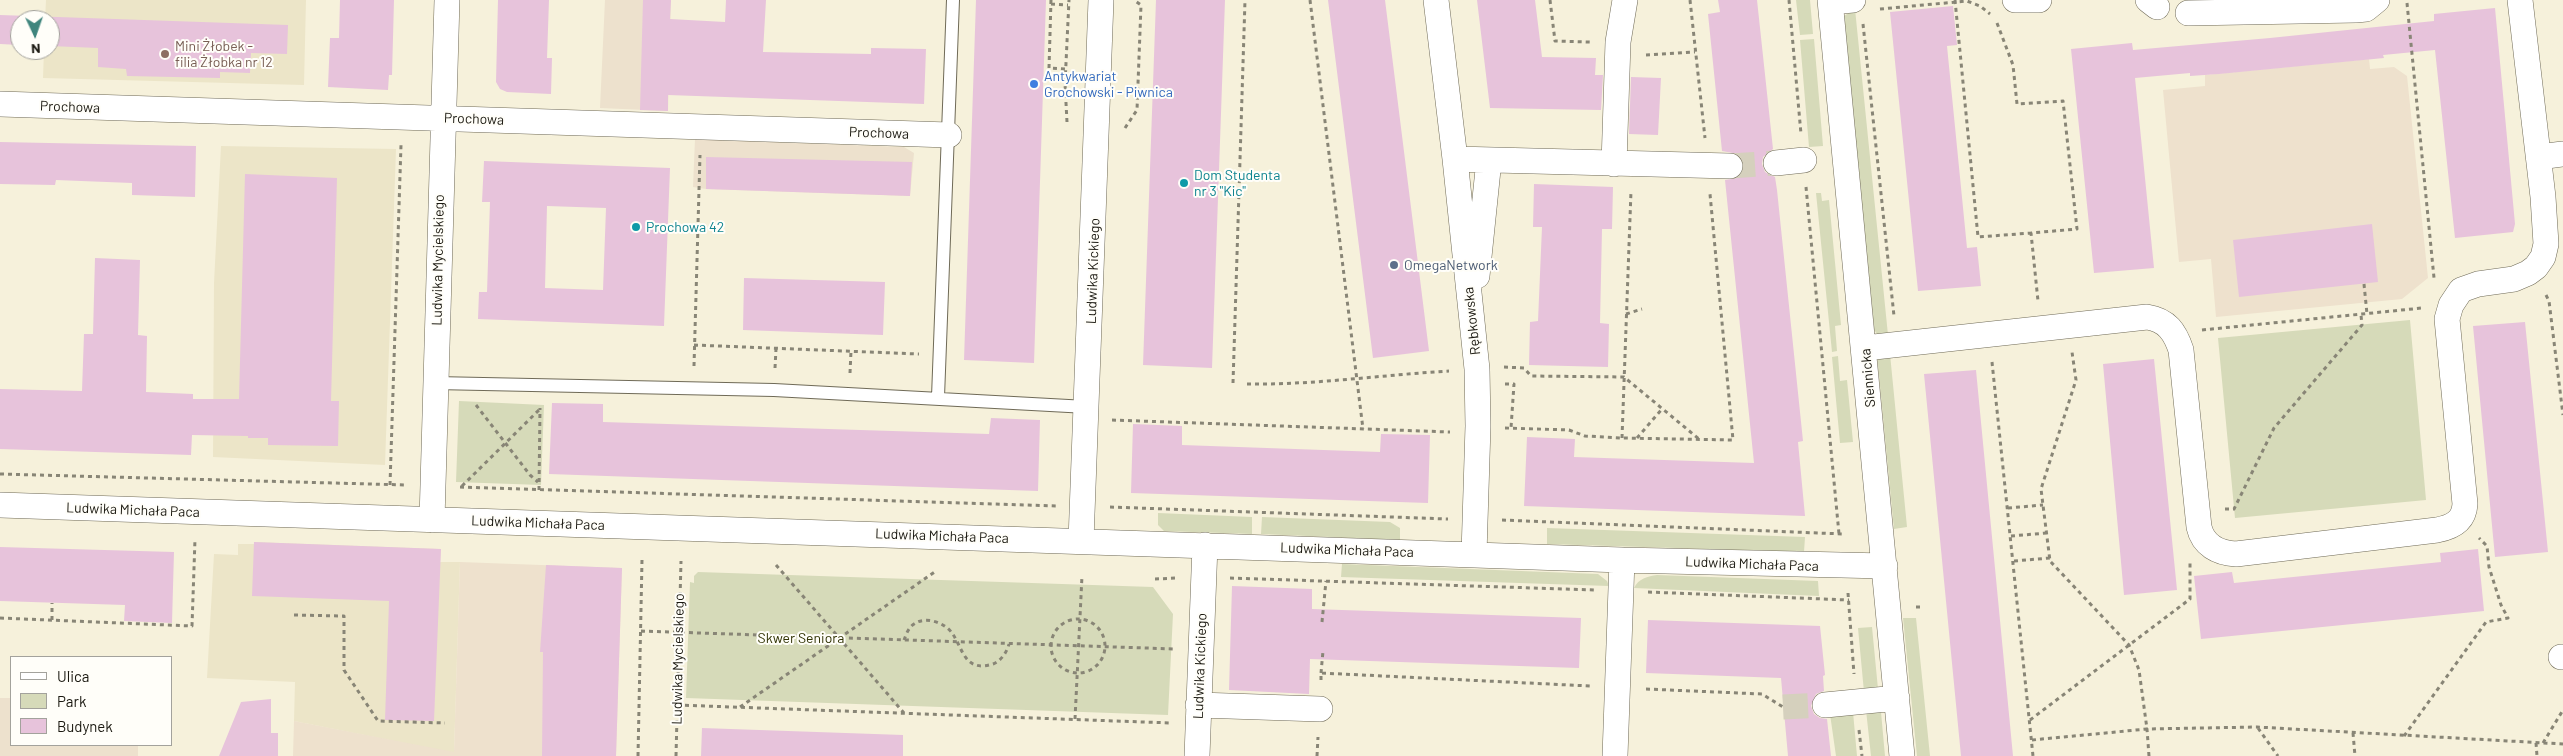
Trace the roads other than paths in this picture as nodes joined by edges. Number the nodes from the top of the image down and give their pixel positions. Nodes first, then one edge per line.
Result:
1 (446, 0) edge
2 (953, 0) edge
3 (1101, 0) edge
4 (1436, 0) edge
5 (1625, 0) edge
6 (2015, 0) edge
7 (2039, 0) edge
8 (2377, 0) edge
9 (2520, 0) edge
10 (1849, 6) edge
11 (2188, 13) dead end
12 (0, 104) edge
13 (442, 118) junction
14 (949, 135) junction
15 (2551, 155) edge
16 (1455, 159) junction
17 (1489, 160) junction
18 (1804, 160) road end
19 (1776, 163) tunnel mouth
20 (1623, 164) junction
21 (1719, 166) tunnel mouth
22 (1469, 294) junction
23 (1865, 348) junction
24 (435, 383) junction
25 (938, 397) junction
26 (1087, 407) junction
27 (0, 505) edge
28 (432, 520) junction
29 (1081, 541) junction
30 (1205, 545) junction
31 (1474, 554) junction
32 (1622, 560) junction
33 (1885, 566) junction
34 (1897, 698) junction
35 (1198, 705) junction
36 (1825, 705) tunnel mouth
37 (1320, 709) road end
38 (1196, 756) edge
39 (1615, 756) edge
40 (1902, 756) edge

1 - 13 street, Ludwika Mycielskiego
2 - 14 lane
3 - 26 street, Ludwika Kickiego
4 - 16 street, Rębkowska
5 - 20 street
6 - 7 street
8 - 11 street
9 - 15 street
10 - 23 street, Siennicka
12 - 13 street, Prochowa
13 - 14 street, Prochowa
13 - 24 street, Ludwika Mycielskiego
14 - 25 lane
15 - 23 street
16 - 17 street
16 - 22 street, Rębkowska
17 - 20 street
17 - 22 street
18 - 19 street
20 - 21 street
22 - 31 street, Rębkowska
23 - 33 street, Siennicka
24 - 25 lane
24 - 28 street, Ludwika Mycielskiego
25 - 26 lane
26 - 29 street, Ludwika Kickiego
27 - 28 street, Ludwika Michała Paca
28 - 29 street, Ludwika Michała Paca
29 - 30 street, Ludwika Michała Paca
30 - 31 street, Ludwika Michała Paca
30 - 35 street, Ludwika Kickiego
31 - 32 street, Ludwika Michała Paca
32 - 33 street, Ludwika Michała Paca
32 - 39 street
33 - 34 street, Siennicka
34 - 36 street
34 - 40 street, Siennicka
35 - 37 street
35 - 38 street, Ludwika Kickiego

